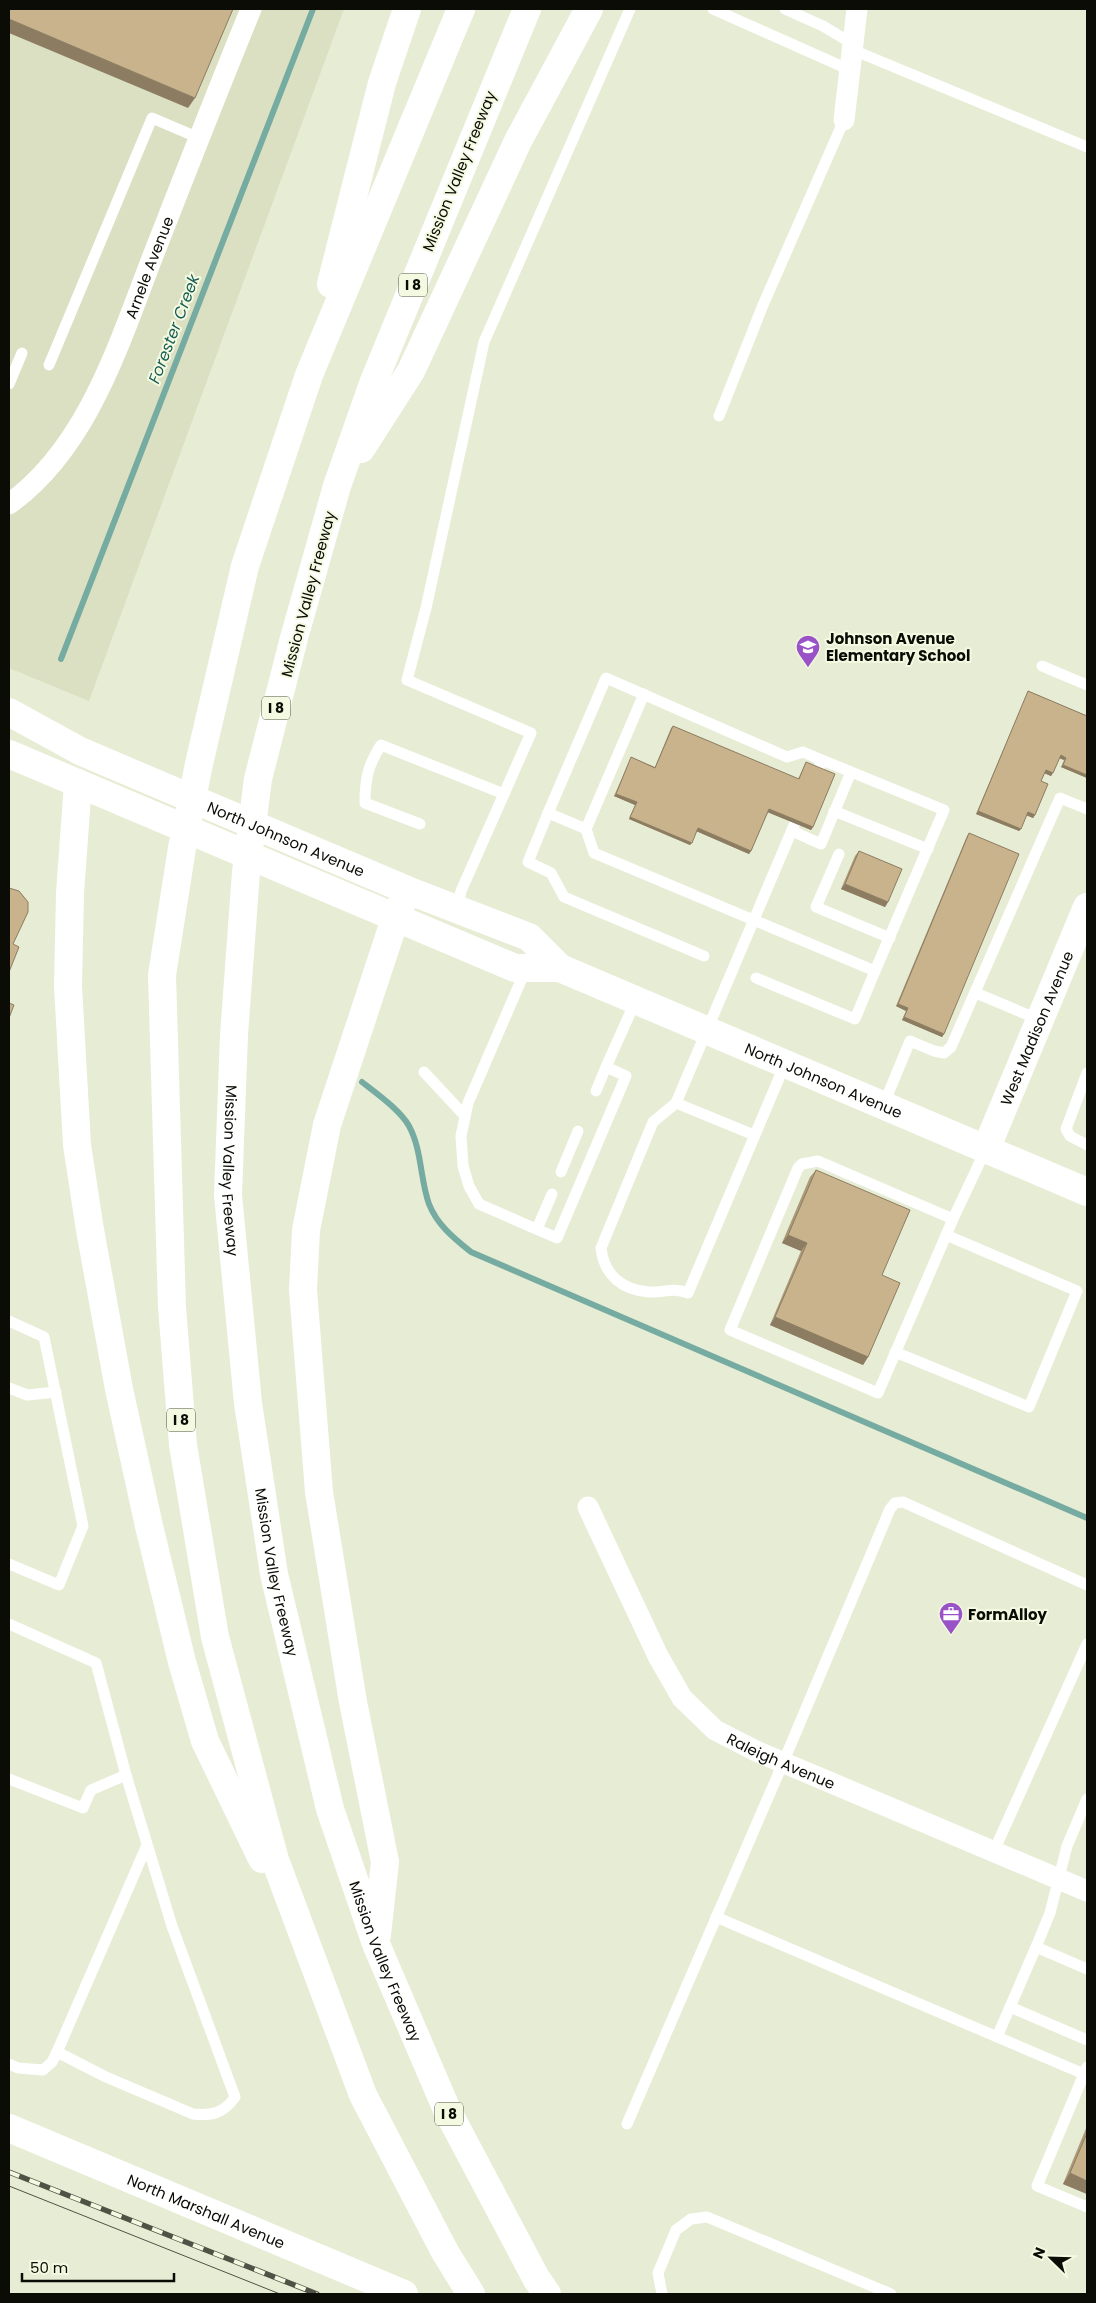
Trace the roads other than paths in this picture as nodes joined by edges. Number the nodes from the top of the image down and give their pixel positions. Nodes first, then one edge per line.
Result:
1 (251, 9) edge
2 (407, 9) edge
3 (461, 9) edge
4 (527, 9) edge
5 (535, 9) edge
6 (589, 9) edge
7 (630, 9) edge
8 (713, 9) edge
9 (785, 9) edge
10 (857, 9) edge
11 (852, 54) junction
12 (494, 86) junction
13 (844, 120) joint
14 (199, 138) junction
15 (1087, 147) edge
16 (22, 354) dead end
17 (49, 365) dead end
18 (308, 375) junction
19 (9, 384) edge
20 (719, 416) dead end
21 (337, 486) junction
22 (9, 504) edge
23 (1042, 666) dead end
24 (1087, 685) edge
25 (644, 694) junction
26 (9, 712) edge
27 (9, 754) edge
28 (851, 772) junction
29 (78, 783) junction
30 (504, 794) junction
31 (1087, 809) edge
32 (834, 811) junction
33 (548, 813) junction
34 (420, 824) dead end
35 (586, 829) junction
36 (928, 849) junction
37 (839, 854) dead end
38 (408, 890) junction
39 (1087, 907) edge
40 (457, 909) junction
41 (396, 918) junction
42 (754, 921) junction
43 (890, 938) junction
44 (704, 956) dead end
45 (526, 967) junction
46 (560, 968) junction
47 (875, 971) junction
48 (756, 978) dead end
49 (976, 992) junction
50 (636, 1000) junction
51 (1040, 1020) junction
52 (708, 1031) junction
53 (785, 1064) junction
54 (606, 1067) junction
55 (424, 1072) dead end
56 (1087, 1073) edge
57 (596, 1091) dead end
58 (676, 1103) junction
59 (883, 1106) junction
60 (465, 1116) junction
61 (578, 1131) dead end
62 (754, 1135) junction
63 (1087, 1145) edge
64 (986, 1149) junction
65 (561, 1172) dead end
66 (1087, 1192) edge
67 (552, 1194) dead end
68 (953, 1218) junction
69 (537, 1229) junction
70 (946, 1235) junction
71 (9, 1321) edge
72 (896, 1352) junction
73 (9, 1388) edge
74 (56, 1392) junction
75 (588, 1507) dead end
76 (9, 1564) edge
77 (1087, 1585) edge
78 (9, 1624) edge
79 (1087, 1644) edge
80 (783, 1763) junction
81 (126, 1775) junction
82 (9, 1779) edge
83 (1087, 1799) edge
84 (147, 1845) junction
85 (994, 1851) junction
86 (1059, 1879) junction
87 (1087, 1890) edge
88 (716, 1917) junction
89 (376, 1944) junction
90 (1036, 1947) junction
91 (1087, 1969) edge
92 (318, 1976) junction
93 (1010, 2007) junction
94 (998, 2037) junction
95 (1087, 2040) edge
96 (57, 2052) junction
97 (9, 2064) edge
98 (1086, 2070) edge
99 (627, 2124) dead end
100 (9, 2128) edge
101 (1087, 2207) edge
102 (541, 2286) edge
103 (404, 2294) edge
104 (471, 2294) edge
105 (662, 2294) edge
106 (891, 2294) edge

1 - 14 street, Arnele Avenue
2 - 18 main road
3 - 18 main road, I 8
4 - 12 main road, Mission Valley Freeway / I 8
5 - 12 main road
6 - 21 main road
7 - 30 lane
8 - 11 lane
9 - 11 lane
10 - 11 street
11 - 13 street
11 - 15 lane
12 - 21 main road, Mission Valley Freeway / I 8
13 - 20 lane
14 - 17 lane
14 - 22 street, Arnele Avenue
16 - 19 lane
18 - 92 main road, I 8
21 - 89 main road, Mission Valley Freeway / I 8
23 - 24 lane
25 - 28 lane
25 - 33 lane
25 - 35 lane
26 - 38 main road, North Johnson Avenue
27 - 29 main road, North Johnson Avenue
28 - 32 lane
28 - 36 lane
29 - 41 main road, North Johnson Avenue
29 - 92 main road
30 - 34 lane
30 - 40 lane
31 - 49 lane
32 - 36 lane
32 - 42 lane
33 - 35 lane
33 - 44 lane
35 - 42 lane
36 - 43 lane
37 - 43 lane
38 - 40 main road, North Johnson Avenue
38 - 41 main road
39 - 51 main road, West Madison Avenue
40 - 46 main road, North Johnson Avenue
41 - 45 main road, North Johnson Avenue
41 - 89 main road
42 - 47 lane
42 - 52 lane
43 - 47 lane
45 - 46 main road, North Johnson Avenue
45 - 60 lane
46 - 50 main road, North Johnson Avenue
47 - 48 lane
49 - 51 lane
49 - 59 lane
50 - 52 main road, North Johnson Avenue
50 - 54 lane
51 - 64 main road, West Madison Avenue
52 - 53 main road, North Johnson Avenue
52 - 58 lane
53 - 59 main road, North Johnson Avenue
53 - 62 lane
54 - 57 lane
54 - 69 lane
55 - 60 lane
56 - 63 lane
58 - 62 lane
58 - 62 lane
59 - 64 main road, North Johnson Avenue
60 - 69 lane
61 - 65 lane
64 - 66 main road, North Johnson Avenue
64 - 68 lane
67 - 69 lane
68 - 70 lane
68 - 72 lane
70 - 72 lane
70 - 72 lane
71 - 74 lane
73 - 74 lane
74 - 76 lane
75 - 80 street, Raleigh Avenue
77 - 80 lane
78 - 81 lane
79 - 85 lane
80 - 85 street, Raleigh Avenue
80 - 88 lane
81 - 82 lane
81 - 84 lane
83 - 86 lane
84 - 96 lane
84 - 96 lane
85 - 86 street, Raleigh Avenue
86 - 87 street, Raleigh Avenue
86 - 90 lane
88 - 94 lane
88 - 99 lane
89 - 102 main road, Mission Valley Freeway / I 8
90 - 91 lane
90 - 93 lane
92 - 104 main road, I 8
93 - 94 lane
93 - 95 lane
94 - 98 lane
96 - 97 lane
98 - 101 lane
100 - 103 main road, North Marshall Avenue
105 - 106 lane

